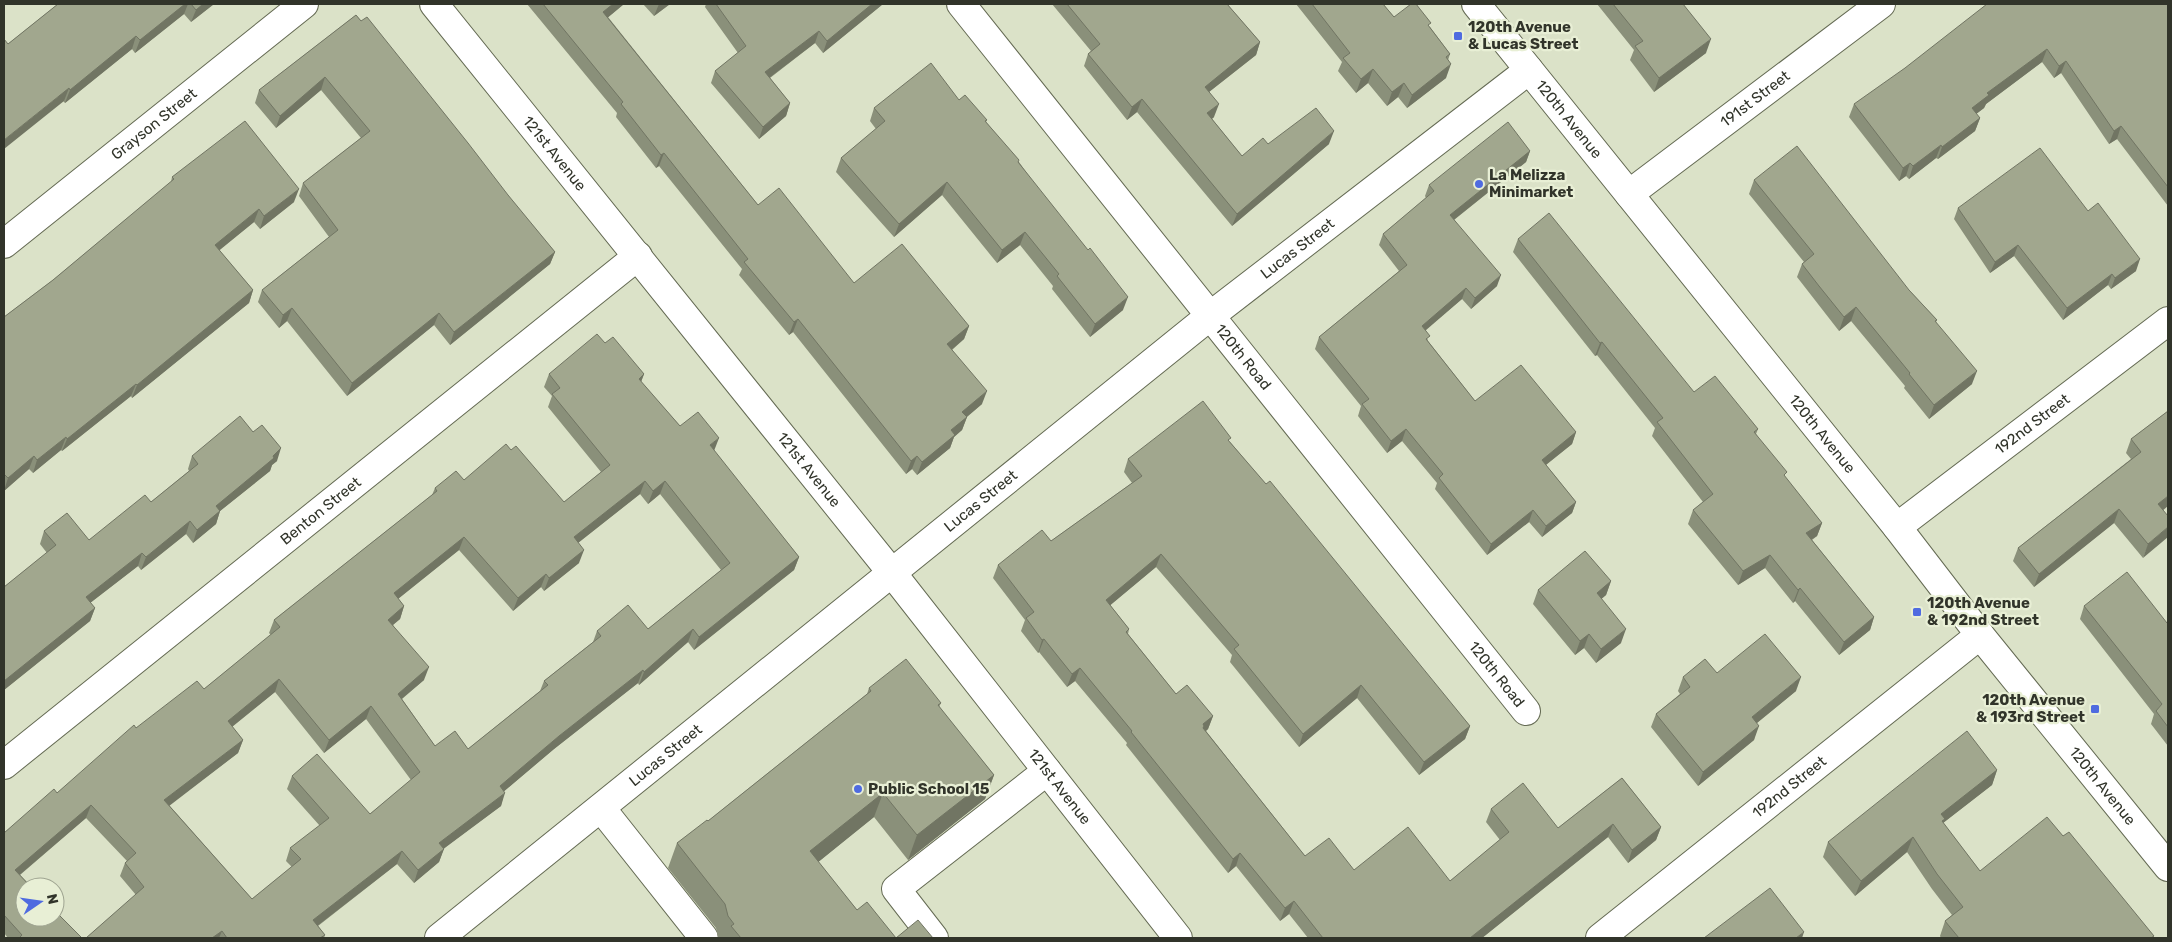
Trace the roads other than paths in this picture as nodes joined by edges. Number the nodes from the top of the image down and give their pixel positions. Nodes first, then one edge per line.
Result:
1 (304, 4) edge
2 (434, 4) edge
3 (961, 4) edge
4 (1476, 4) edge
5 (1881, 4) edge
6 (1529, 70) junction
7 (1629, 194) junction
8 (4, 244) edge
9 (638, 256) junction
10 (1210, 316) junction
11 (2168, 321) edge
12 (1898, 527) junction
13 (892, 573) junction
14 (1980, 635) junction
15 (1526, 711) dead end
16 (4, 766) edge
17 (1047, 771) junction
18 (600, 808) junction
19 (2166, 859) edge
20 (439, 938) edge
21 (704, 938) edge
22 (934, 938) edge
23 (1178, 938) edge
24 (1600, 938) edge

1 - 8 street, Grayson Street
2 - 9 street, 121st Avenue
3 - 10 street, 120th Road
4 - 6 street, 120th Avenue
5 - 7 street, 191st Street
6 - 7 street, 120th Avenue
6 - 10 street, Lucas Street
7 - 12 street, 120th Avenue
9 - 13 street, 121st Avenue
9 - 16 street, Benton Street
10 - 13 street, Lucas Street
10 - 15 street, 120th Road
11 - 12 street, 192nd Street
12 - 14 street, 120th Avenue
13 - 17 street, 121st Avenue
13 - 18 street, Lucas Street
14 - 19 street, 120th Avenue
14 - 24 street, 192nd Street
17 - 22 street
17 - 23 street, 121st Avenue
18 - 20 street, Lucas Street
18 - 21 street

